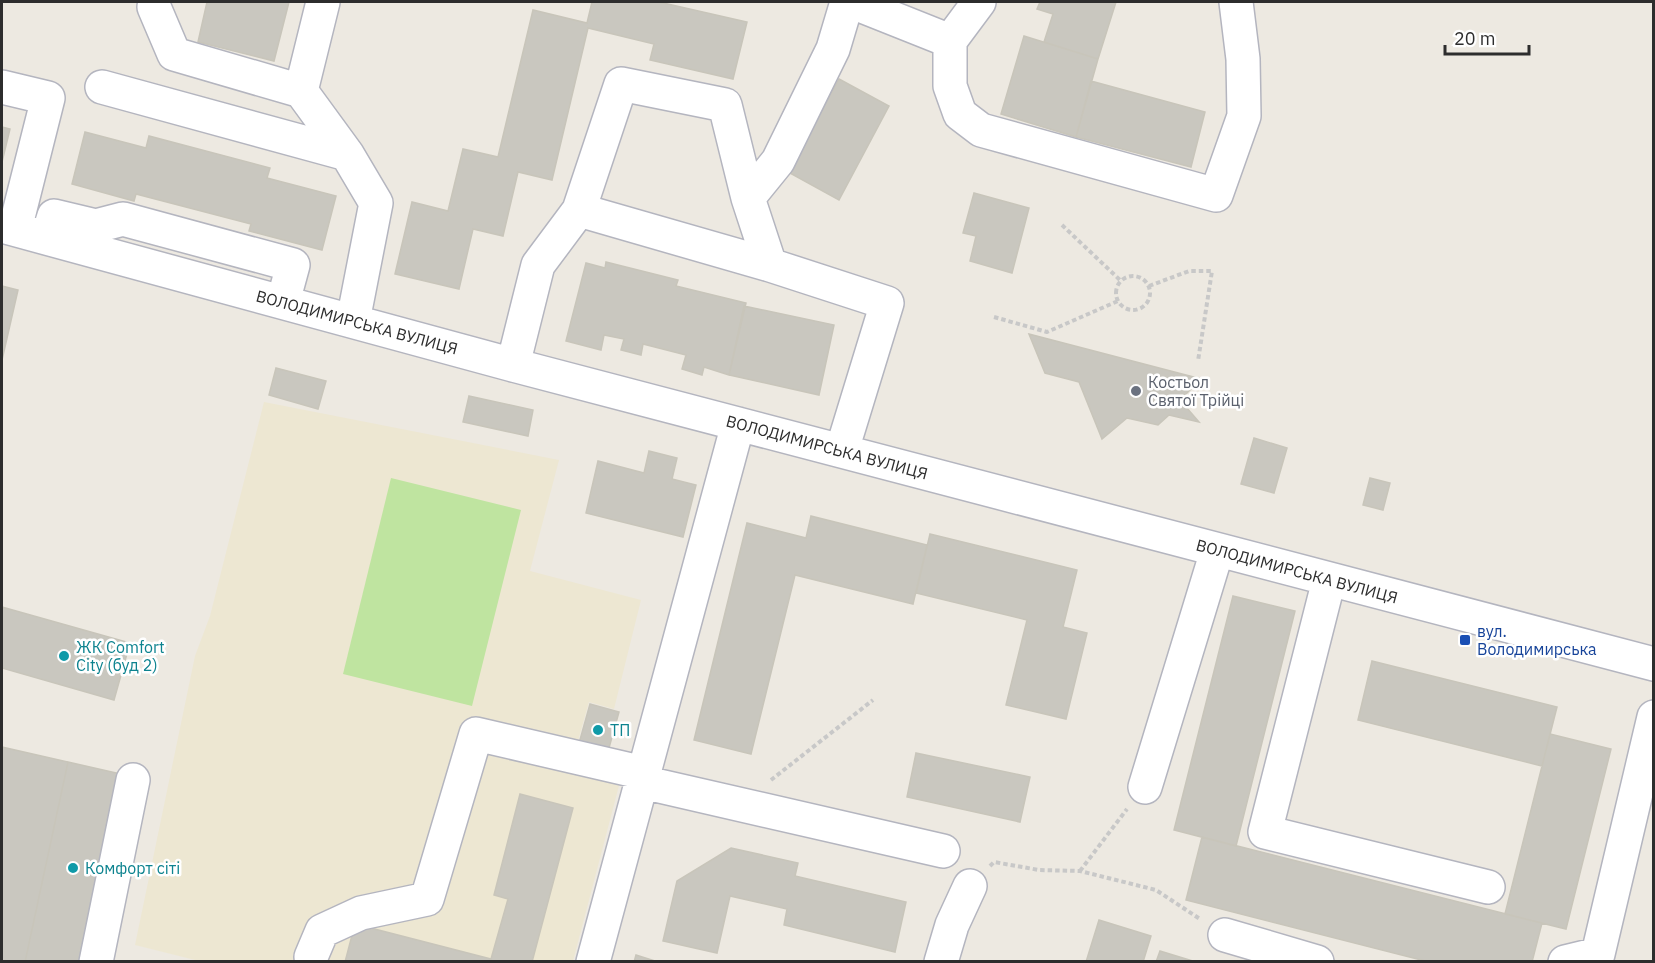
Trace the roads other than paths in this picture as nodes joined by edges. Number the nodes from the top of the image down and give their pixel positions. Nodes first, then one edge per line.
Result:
1 (323, 2) edge
2 (847, 2) edge
3 (852, 2) edge
4 (980, 2) edge
5 (1236, 2) edge
6 (154, 7) dead end
7 (950, 41) junction
8 (2, 87) edge
9 (102, 87) dead end
10 (301, 91) junction
11 (348, 154) junction
12 (748, 198) junction
13 (579, 210) junction
14 (8, 227) edge
15 (770, 265) junction
16 (353, 321) junction
17 (513, 365) junction
18 (738, 424) junction
19 (842, 450) junction
20 (1217, 551) junction
21 (1329, 580) junction
22 (1653, 664) edge
23 (1653, 717) edge
24 (643, 778) junction
25 (133, 780) dead end
26 (1144, 787) road end
27 (943, 851) dead end
28 (970, 886) road end
29 (1488, 887) dead end
30 (1225, 935) road end
31 (311, 957) dead end
32 (1576, 960) edge
33 (96, 962) edge
34 (593, 962) edge
35 (941, 962) edge
36 (1317, 962) edge

1 - 10 street
2 - 12 street
3 - 7 street
4 - 7 street
5 - 7 street
6 - 10 street
8 - 14 street
9 - 11 street
10 - 11 street
11 - 16 street
12 - 13 street
12 - 15 street
13 - 15 street
13 - 17 street
14 - 16 street, ВОЛОДИМИРСЬКА ВУЛИЦЯ
15 - 19 street
16 - 17 street, ВОЛОДИМИРСЬКА ВУЛИЦЯ
17 - 18 street, ВОЛОДИМИРСЬКА ВУЛИЦЯ
18 - 19 street, ВОЛОДИМИРСЬКА ВУЛИЦЯ
18 - 24 street
19 - 20 street, ВОЛОДИМИРСЬКА ВУЛИЦЯ
20 - 21 street, ВОЛОДИМИРСЬКА ВУЛИЦЯ
20 - 26 street
21 - 22 street, ВОЛОДИМИРСЬКА ВУЛИЦЯ
21 - 29 street
23 - 32 street
24 - 27 street
24 - 31 street
24 - 34 street
25 - 33 street
28 - 35 street
30 - 36 street

